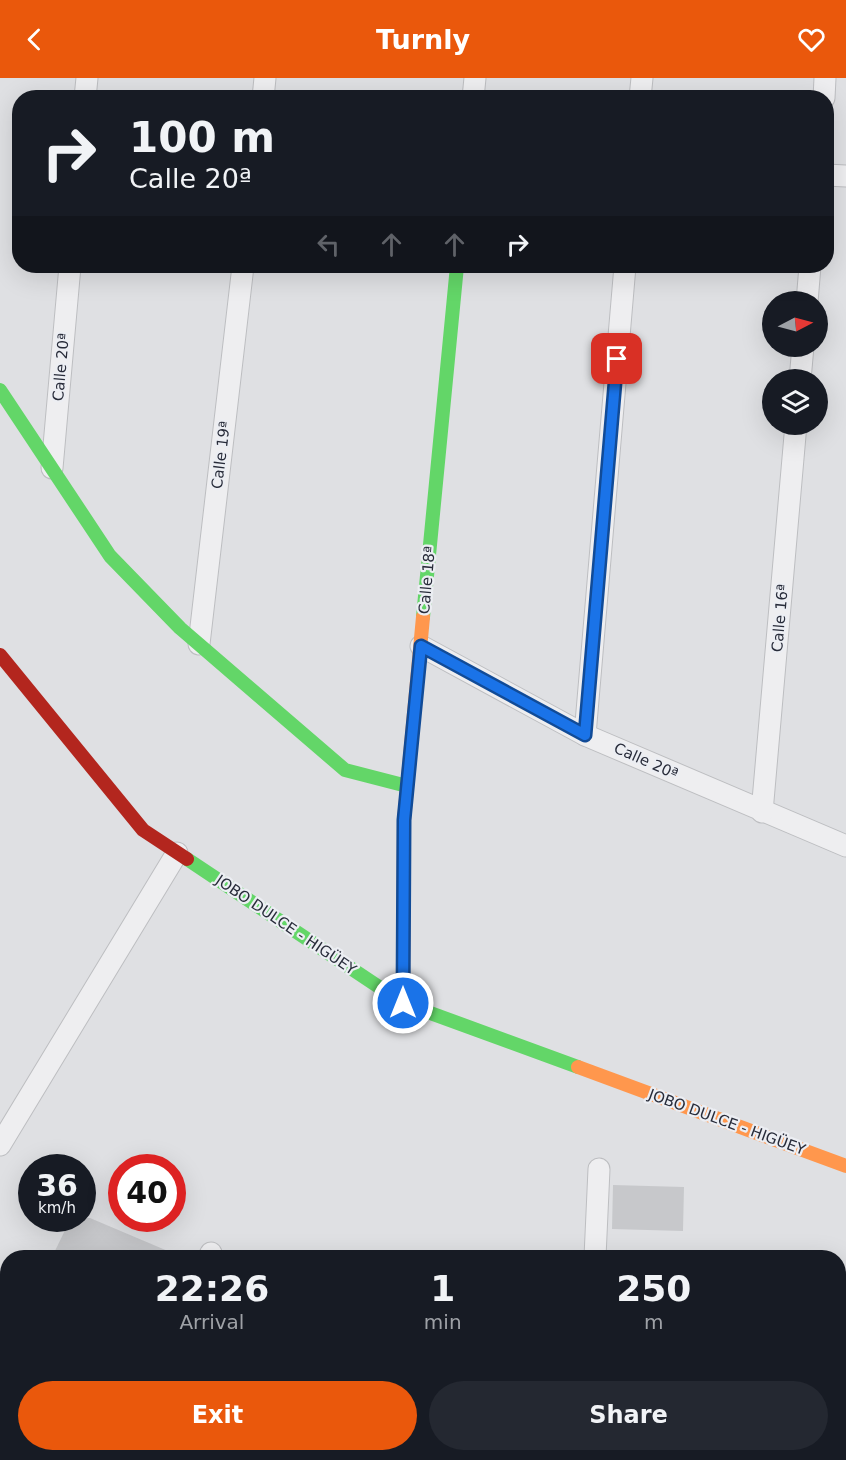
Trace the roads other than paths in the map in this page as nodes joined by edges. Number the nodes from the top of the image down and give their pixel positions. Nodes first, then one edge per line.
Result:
1 (69, 273) edge
2 (242, 273) edge
3 (456, 273) edge
4 (624, 273) edge
5 (809, 273) edge
6 (808, 291) edge
7 (0, 390) edge
8 (795, 435) edge
9 (52, 468) junction
10 (199, 644) junction
11 (421, 646) junction
12 (0, 655) edge
13 (585, 735) junction
14 (407, 786) junction
15 (762, 812) junction
16 (846, 846) edge
17 (177, 853) junction
18 (403, 1003) junction
19 (0, 1145) edge
20 (846, 1166) edge
21 (599, 1169) dead end
22 (596, 1250) edge

1 - 9 street, Calle 20ª
2 - 10 street, Calle 19ª
3 - 11 street, Calle 18ª
4 - 13 street
5 - 6 street
7 - 9 street
8 - 15 street, Calle 16ª
9 - 10 street
10 - 14 street
11 - 13 street, Calle 20ª
11 - 14 street, Calle 18ª
12 - 17 street, JOBO DULCE - HIGÜEY
13 - 15 street, Calle 20ª
14 - 18 street, Calle 18ª
15 - 16 street, Calle 20ª
17 - 18 street, JOBO DULCE - HIGÜEY
17 - 19 street
18 - 20 street, JOBO DULCE - HIGÜEY
21 - 22 street

